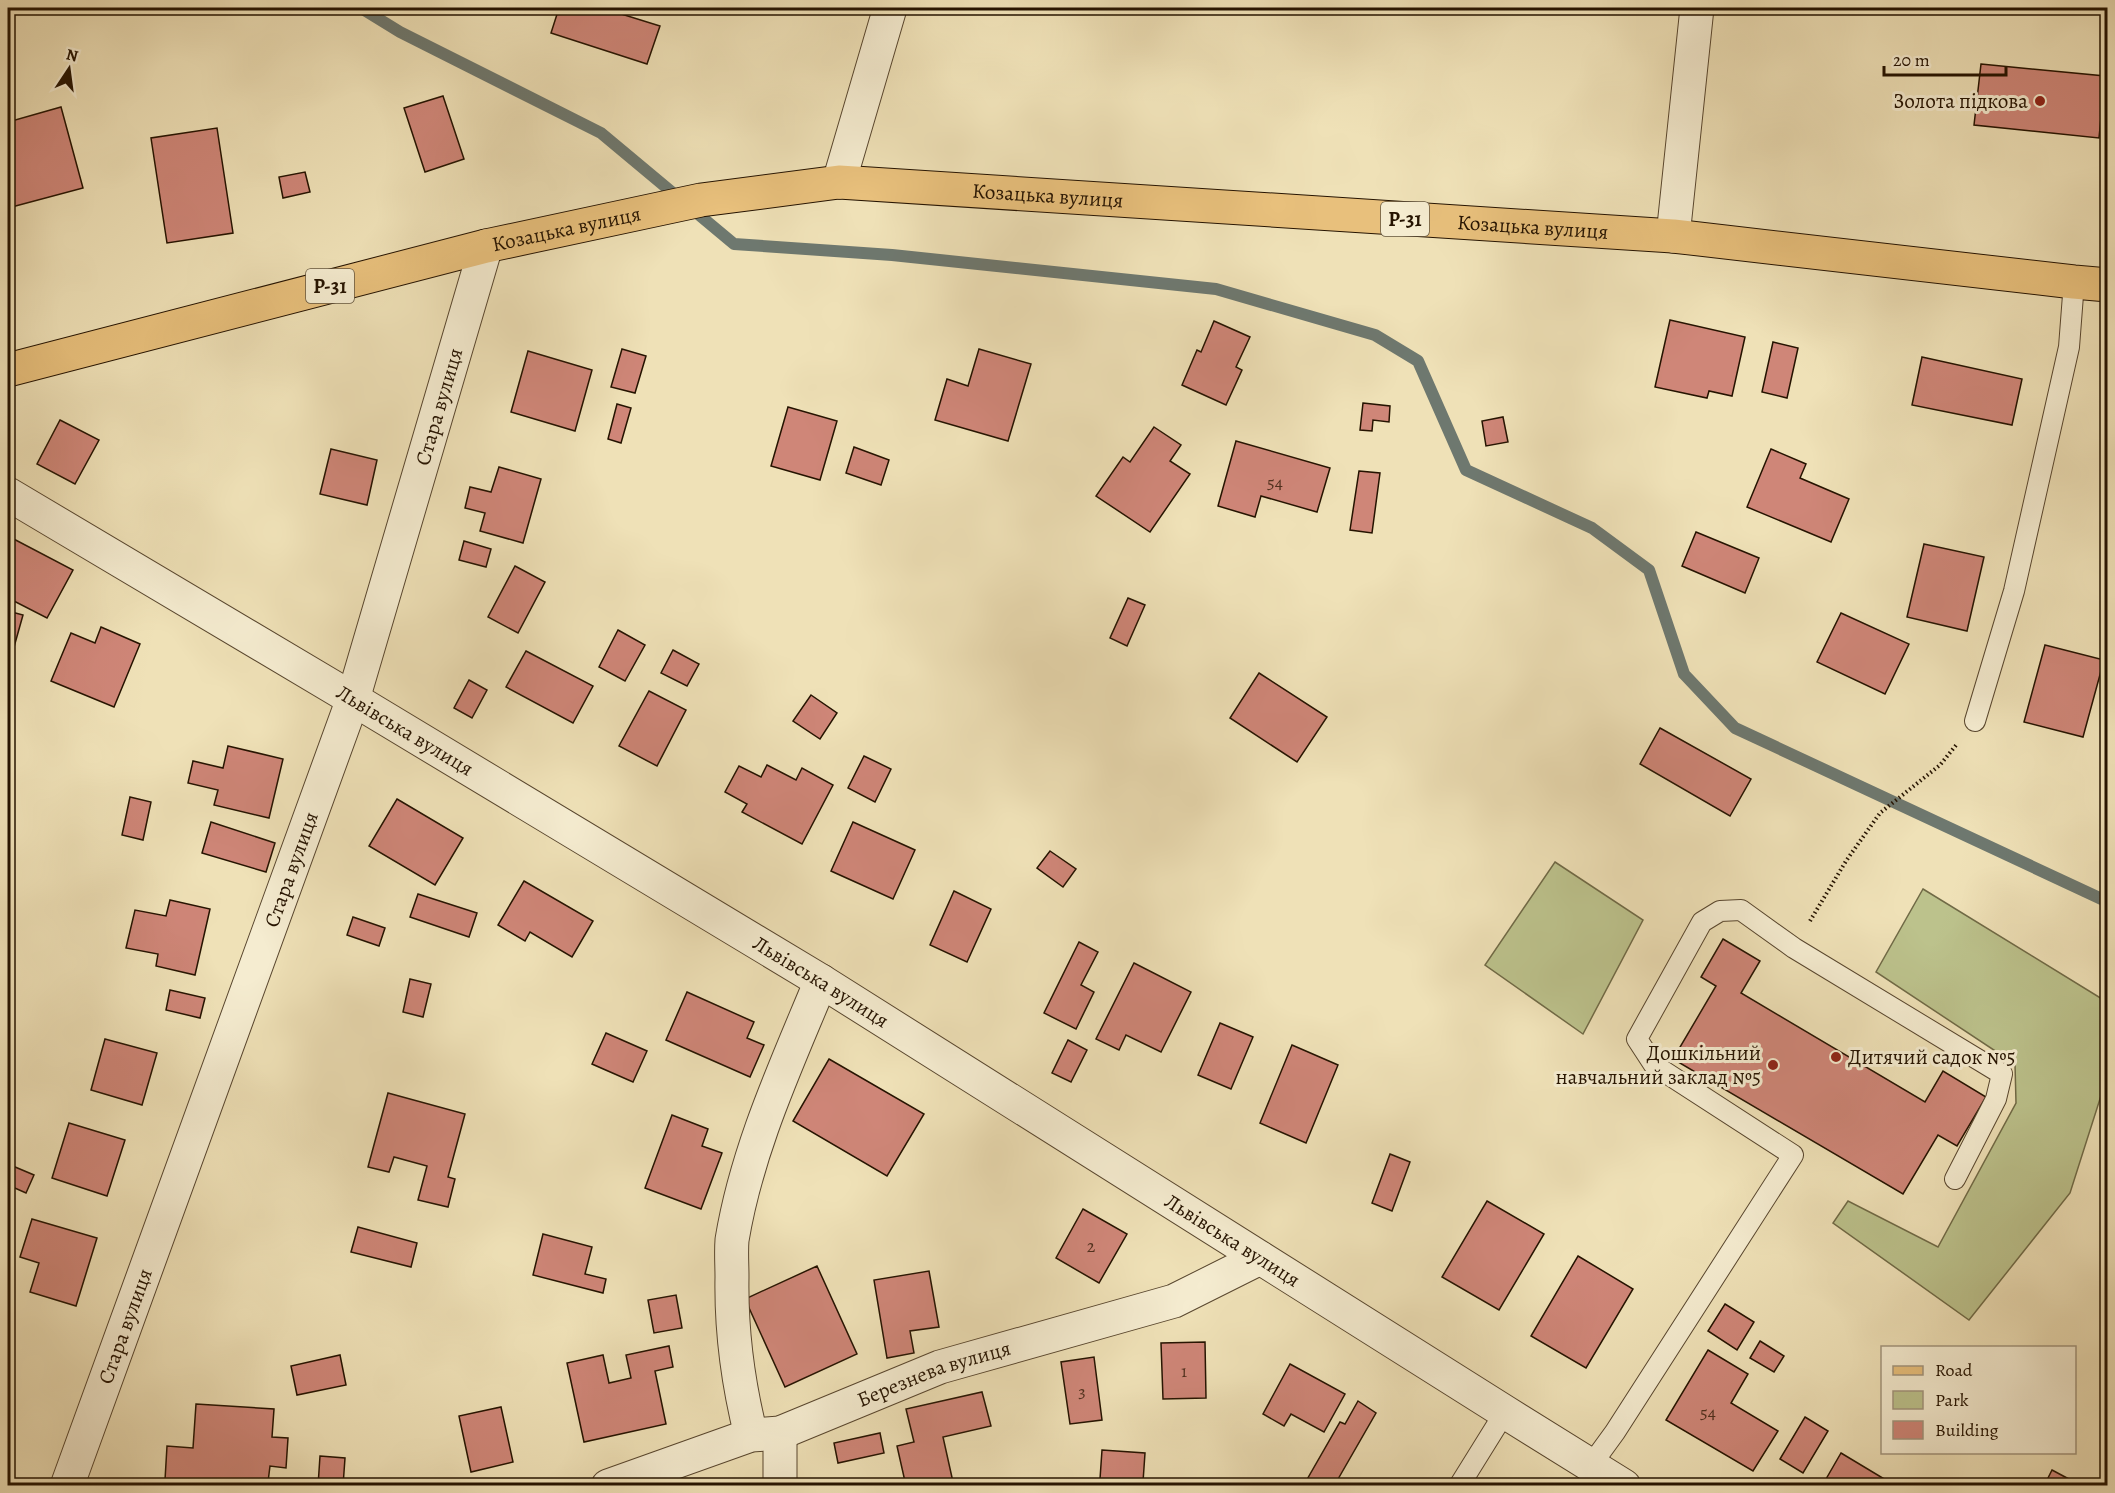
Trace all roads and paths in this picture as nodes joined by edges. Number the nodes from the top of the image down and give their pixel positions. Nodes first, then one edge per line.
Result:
1 (890, 8) edge
2 (1697, 8) edge
3 (839, 182) junction
4 (1673, 236) junction
5 (486, 246) junction
6 (2074, 282) junction
7 (2108, 285) edge
8 (8, 370) edge
9 (8, 494) edge
10 (353, 699) junction
11 (1975, 722) joint
12 (1794, 948) junction
13 (821, 981) junction
14 (1955, 1179) dead end
15 (1260, 1258) junction
16 (1504, 1413) junction
17 (766, 1434) junction
18 (1591, 1465) junction
19 (67, 1485) edge
20 (608, 1485) edge
21 (780, 1485) edge
22 (1460, 1485) edge
23 (1624, 1485) edge

1 - 3 street
2 - 4 street
3 - 4 main road, Козацька вулиця / Р-31
3 - 5 main road, Козацька вулиця / Р-31
4 - 6 main road, Козацька вулиця / Р-31
5 - 8 main road, Козацька вулиця / Р-31
5 - 10 street, Стара вулиця
6 - 7 main road, Козацька вулиця / Р-31
6 - 11 lane
9 - 10 street, Львівська вулиця
10 - 13 street, Львівська вулиця
10 - 19 street, Стара вулиця
11 - 12 path
12 - 14 lane
12 - 18 lane
13 - 15 street, Львівська вулиця
13 - 17 street
15 - 16 street, Львівська вулиця
15 - 17 street, Березнева вулиця
16 - 18 street, Львівська вулиця
16 - 22 lane
17 - 20 street, Березнева вулиця
17 - 21 street
18 - 23 street, Львівська вулиця

